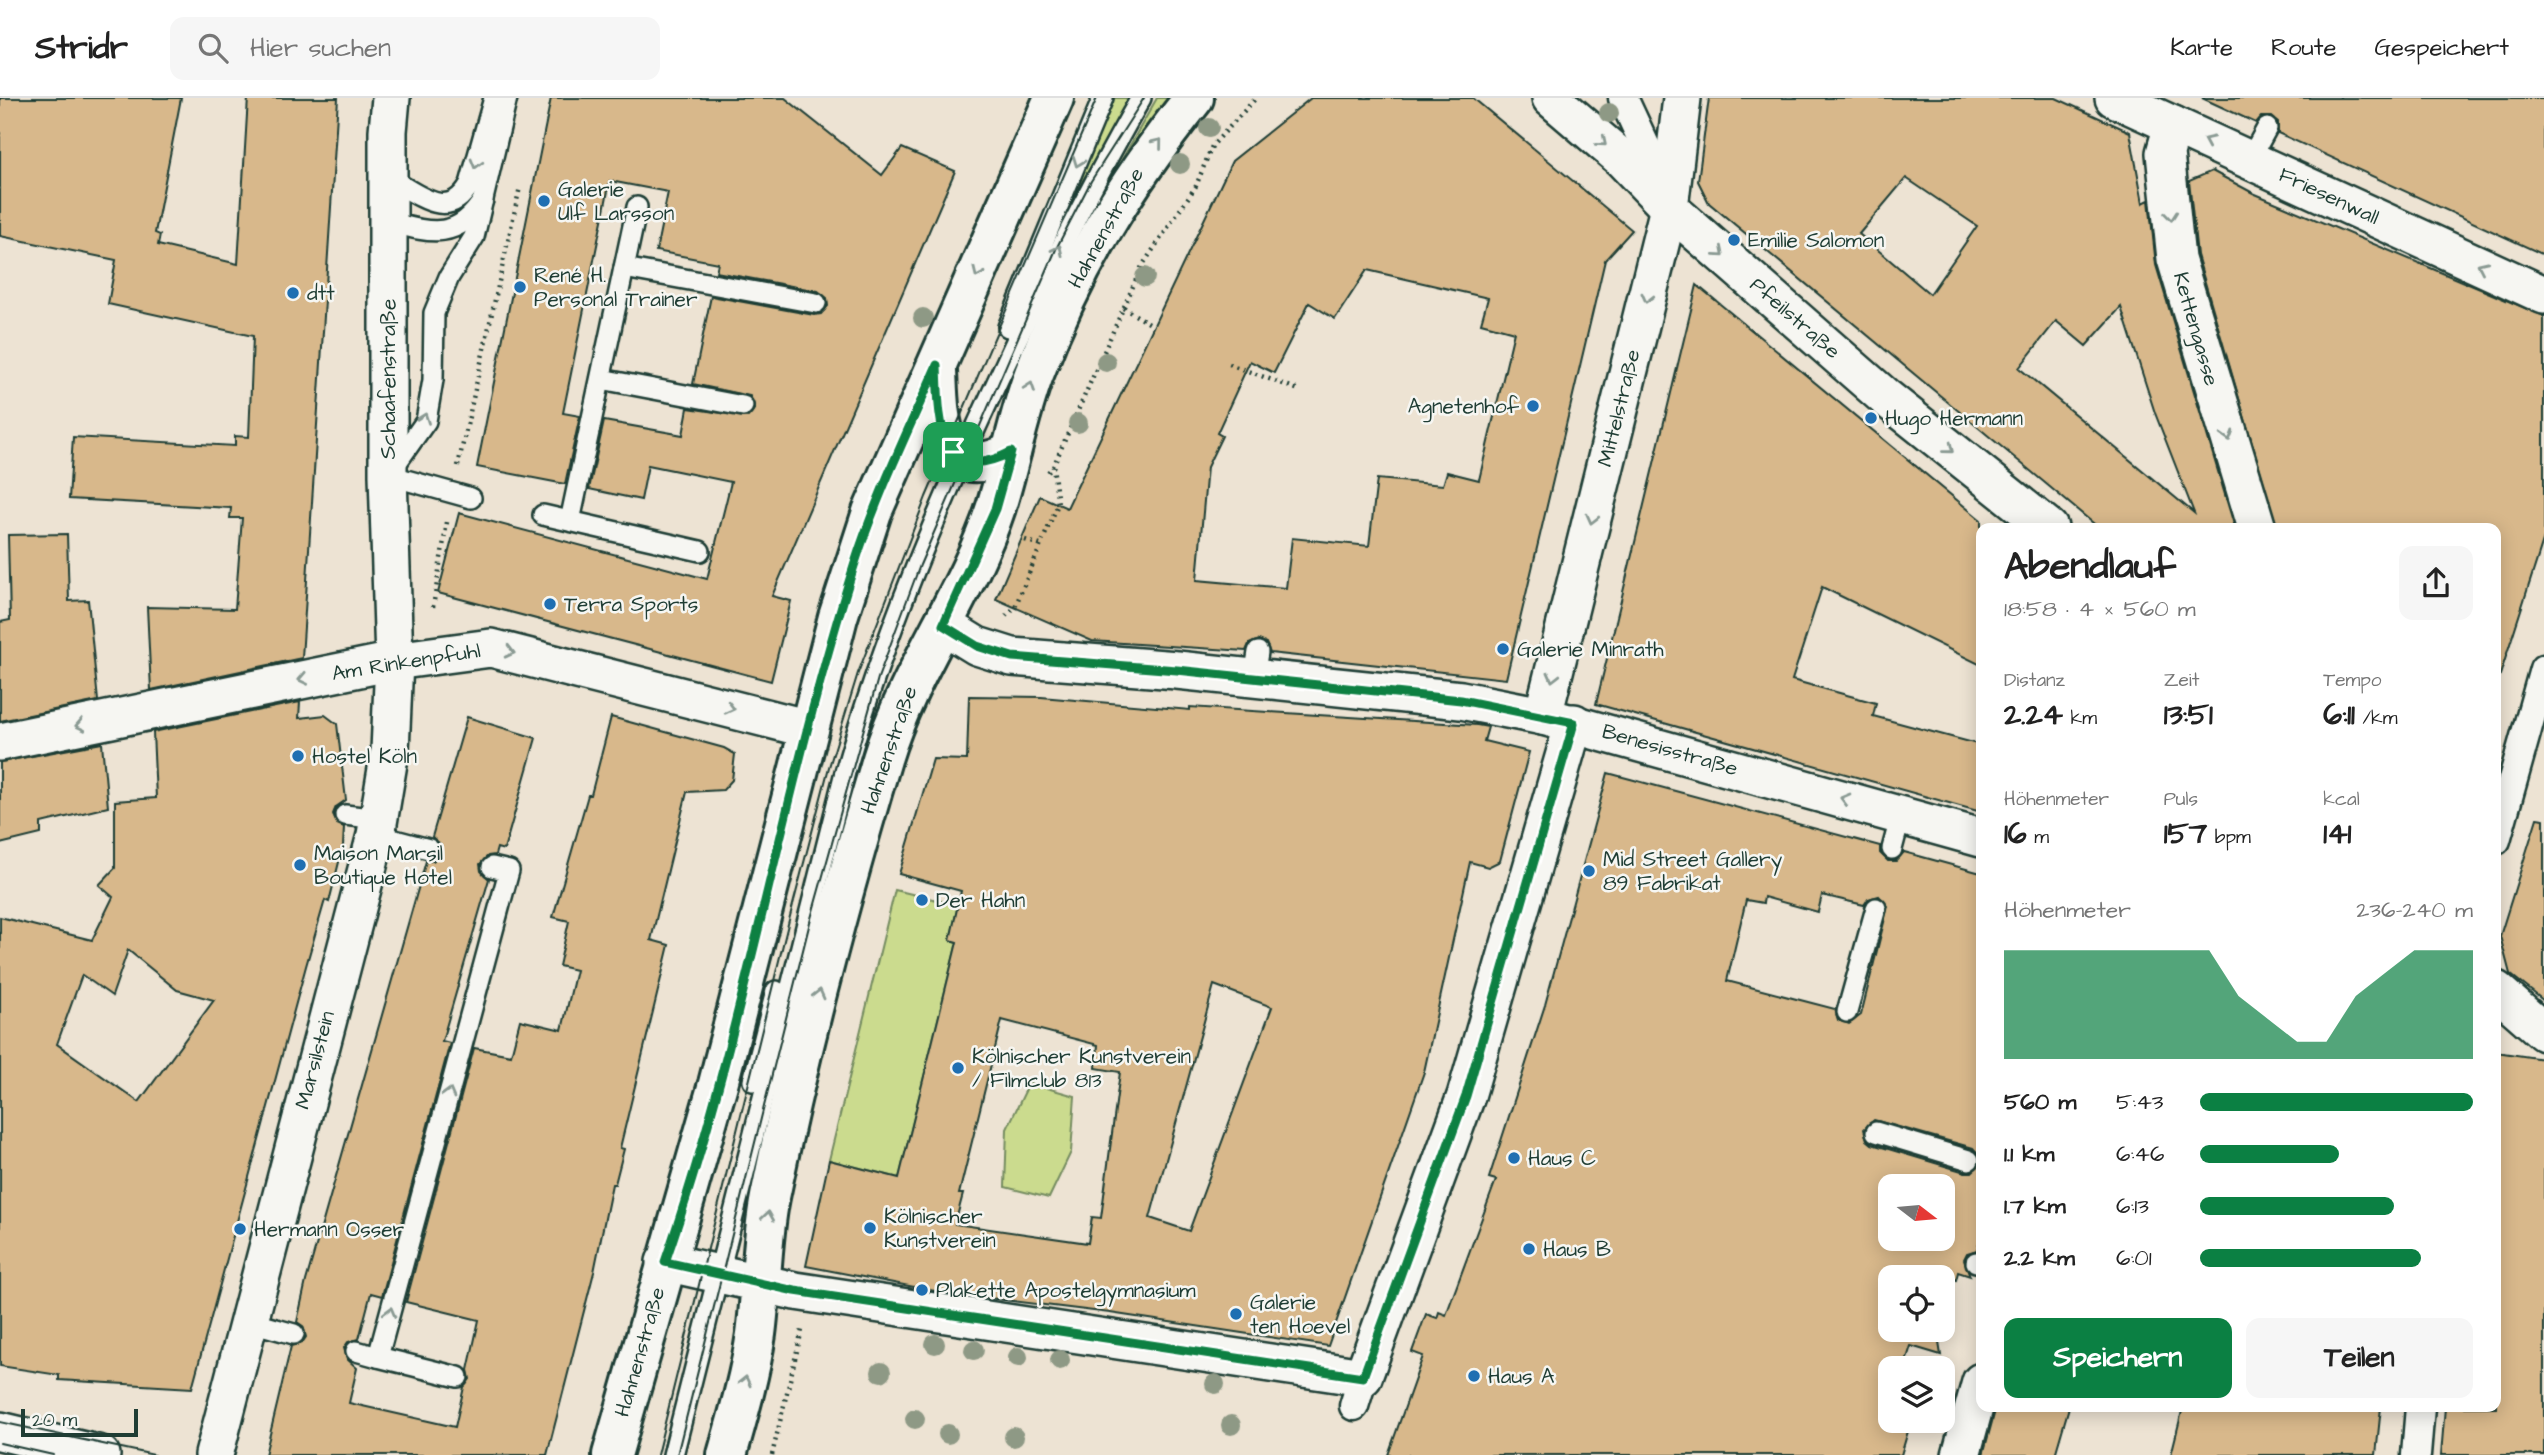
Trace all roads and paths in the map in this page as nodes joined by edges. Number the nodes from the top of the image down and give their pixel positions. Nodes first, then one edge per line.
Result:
1 (391, 98) edge
2 (494, 98) edge
3 (508, 98) edge
4 (1054, 98) edge
5 (1103, 98) edge
6 (1141, 98) edge
7 (1194, 98) edge
8 (1256, 98) edge
9 (1550, 98) edge
10 (1623, 98) edge
11 (1682, 98) edge
12 (2114, 98) edge
13 (2174, 125) junction
14 (1650, 156) dead end
15 (389, 178) junction
16 (521, 180) dead end
17 (487, 195) junction
18 (637, 207) dead end
19 (1669, 208) junction
20 (389, 222) junction
21 (624, 268) junction
22 (2544, 295) edge
23 (816, 303) dead end
24 (1123, 308) junction
25 (1154, 326) dead end
26 (1228, 364) dead end
27 (937, 365) junction
28 (601, 379) junction
29 (1299, 390) dead end
30 (743, 406) dead end
31 (1011, 452) junction
32 (957, 455) junction
33 (388, 475) junction
34 (462, 494) junction
35 (542, 515) dead end
36 (570, 521) junction
37 (2043, 523) edge
38 (2255, 523) edge
39 (1022, 538) dead end
40 (1040, 545) junction
41 (700, 551) dead end
42 (1014, 607) dead end
43 (943, 625) junction
44 (409, 658) junction
45 (2544, 669) edge
46 (1559, 720) junction
47 (809, 729) junction
48 (0, 742) edge
49 (367, 823) junction
50 (2501, 823) edge
51 (1976, 838) edge
52 (429, 849) dead end
53 (492, 867) dead end
54 (1876, 908) dead end
55 (2501, 994) edge
56 (1847, 1012) dead end
57 (2544, 1032) edge
58 (1876, 1132) dead end
59 (1969, 1160) dead end
60 (665, 1262) junction
61 (712, 1273) junction
62 (759, 1283) junction
63 (795, 1291) junction
64 (247, 1321) junction
65 (294, 1334) dead end
66 (356, 1351) dead end
67 (378, 1357) junction
68 (458, 1377) dead end
69 (1976, 1400) edge
70 (2420, 1412) edge
71 (0, 1432) edge
72 (101, 1455) edge
73 (214, 1455) edge
74 (612, 1455) edge
75 (661, 1455) edge
76 (673, 1455) edge
77 (727, 1455) edge
78 (772, 1455) edge
79 (1961, 1455) edge
80 (2416, 1455) edge

1 - 15 street, Schaafenstraße
2 -> 15 lane
3 - 17 lane
4 -> 27 main road, Hahnenstraße
5 -> 32 lane
32 -> 6 lane
31 -> 7 main road, Hahnenstraße
8 - 24 path
9 -> 19 street, Pfeilstraße
10 - 14 street
11 - 19 street, Mittelstraße
12 - 13 street, Friesenwall
22 -> 13 street, Friesenwall
13 -> 38 street, Kettengasse
15 - 20 street, Schaafenstraße
16 - 34 path
17 - 20 lane
33 -> 17 lane
18 - 21 lane
19 -> 37 street, Pfeilstraße
19 -> 46 street, Mittelstraße
20 - 33 street, Schaafenstraße
21 - 23 lane
21 - 28 lane
24 - 25 path
24 - 40 path
26 - 29 path
27 - 32 main road
27 - 47 main road, Hahnenstraße
28 - 30 lane
28 - 36 lane
31 - 32 main road
31 - 43 main road, Hahnenstraße
32 - 61 lane
33 - 34 lane
33 - 44 street, Schaafenstraße
34 - 44 path
35 - 36 lane
36 - 41 lane
39 - 40 path
40 - 42 path
43 - 46 street, Benesisstraße
62 -> 43 main road, Hahnenstraße
44 -> 47 street, Am Rinkenpfuhl
44 -> 48 street, Am Rinkenpfuhl
44 - 49 street, Marsilstein
45 - 50 street
51 -> 46 street, Benesisstraße
46 - 63 street, Mittelstraße
47 - 60 main road, Hahnenstraße
49 - 52 lane
49 - 64 street, Marsilstein
67 -> 53 lane
54 - 56 lane
55 - 57 street
58 - 59 lane
60 - 61 street
60 - 74 main road, Hahnenstraße
61 - 62 street
61 - 75 lane
61 - 76 lane
62 - 63 street
77 -> 62 main road, Hahnenstraße
63 - 78 path
64 - 65 lane
64 - 73 street, Marsilstein
66 - 67 lane
67 - 68 lane
69 - 79 street
70 - 80 street
71 - 72 street

